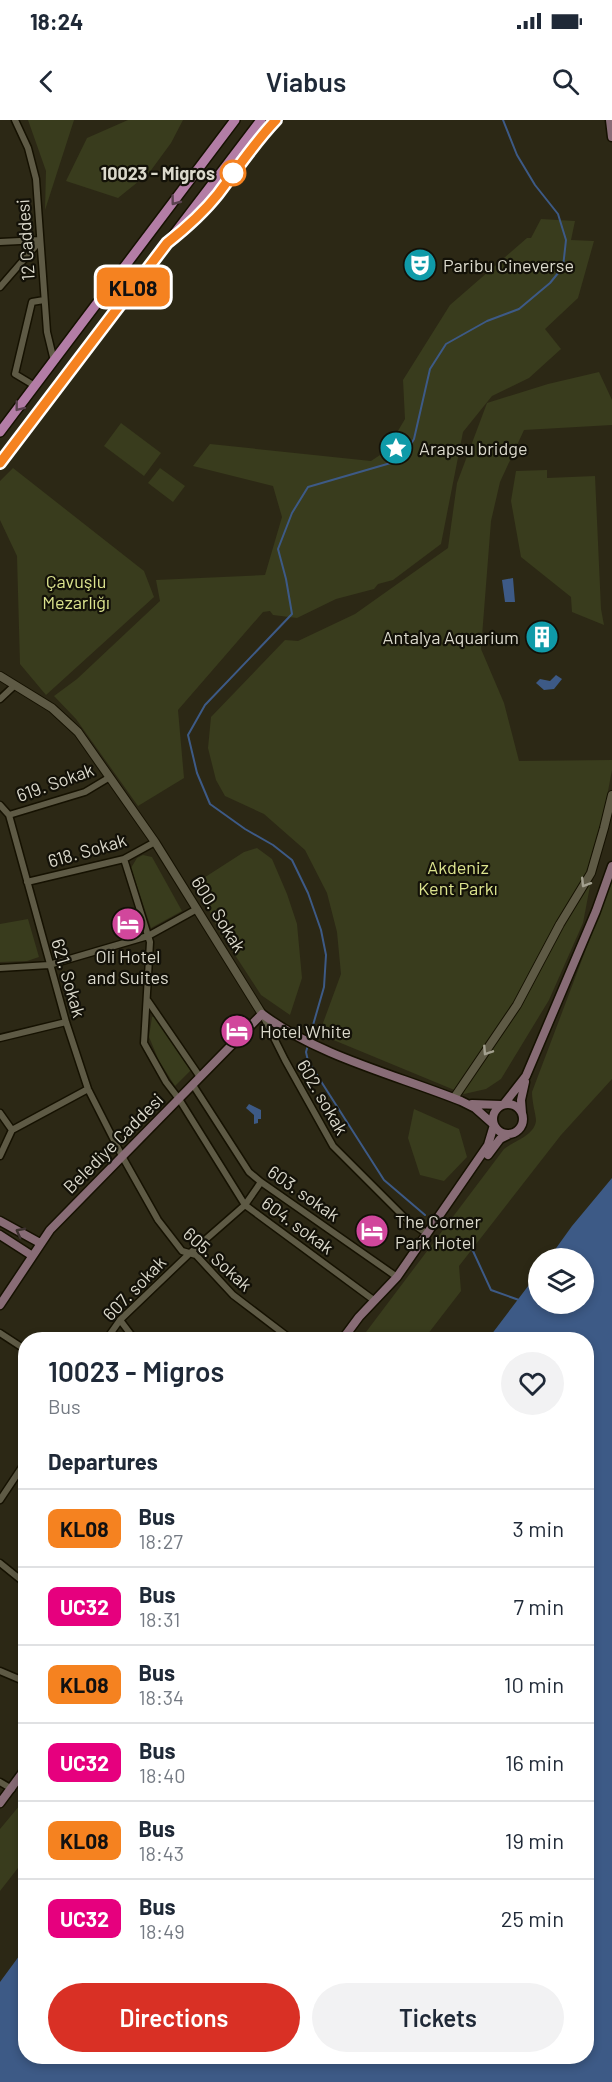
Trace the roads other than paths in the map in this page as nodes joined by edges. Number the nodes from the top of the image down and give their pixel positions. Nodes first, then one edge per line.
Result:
1 (15, 120) edge
2 (235, 120) edge
3 (610, 120) edge
4 (260, 122) edge
5 (612, 137) edge
6 (40, 240) junction
7 (0, 242) edge
8 (0, 287) edge
9 (44, 300) junction
10 (54, 362) junction
11 (35, 387) junction
12 (4, 422) edge
13 (0, 432) edge
14 (0, 463) edge
15 (0, 675) edge
16 (15, 685) junction
17 (0, 699) edge
18 (111, 777) junction
19 (612, 795) edge
20 (0, 805) edge
21 (9, 815) junction
22 (154, 842) junction
23 (124, 859) junction
24 (611, 871) edge
25 (27, 882) junction
26 (197, 909) junction
27 (148, 936) junction
28 (49, 965) junction
29 (0, 968) edge
30 (148, 1000) junction
31 (262, 1014) junction
32 (66, 1022) junction
33 (0, 1038) edge
34 (526, 1076) junction
35 (200, 1077) junction
36 (193, 1085) junction
37 (88, 1089) junction
38 (179, 1099) junction
39 (457, 1100) junction
40 (503, 1104) junction
41 (0, 1113) edge
42 (522, 1113) junction
43 (493, 1124) junction
44 (12, 1130) junction
45 (510, 1134) junction
46 (0, 1156) edge
47 (122, 1156) junction
48 (261, 1182) junction
49 (245, 1204) junction
50 (0, 1221) edge
51 (0, 1235) edge
52 (425, 1236) junction
53 (40, 1242) junction
54 (189, 1254) junction
55 (31, 1255) junction
56 (397, 1276) junction
57 (375, 1301) junction
58 (0, 1305) edge
59 (120, 1320) junction
60 (112, 1332) edge
61 (129, 1332) edge
62 (282, 1332) edge
63 (348, 1332) edge
64 (0, 1333) edge
65 (18, 1345) edge
66 (18, 1473) edge
67 (0, 1500) edge
68 (0, 1563) edge
69 (18, 1578) edge
70 (0, 1671) edge
71 (18, 1679) edge
72 (18, 1780) edge
73 (0, 1782) edge
74 (12, 1789) junction
75 (0, 1803) edge

1 - 6 street, 12 Caddesi
2 -> 10 main road
3 - 5 main road
4 - 14 main road
6 - 7 street
6 - 8 street
6 - 9 street, 12 Caddesi
9 - 10 street, 12 Caddesi
9 - 11 street
10 - 11 main road
11 -> 12 main road
12 - 13 main road
15 - 16 street, 600. Sokak
16 - 17 street
16 - 18 street, 600. Sokak
18 - 21 street, 619. Sokak
18 - 22 street, 600. Sokak
19 -> 39 street
20 - 21 street, 621. Sokak
21 - 25 street, 621. Sokak
22 - 23 street, 618. Sokak
22 - 26 street, 600. Sokak
23 - 25 street, 618. Sokak
23 - 27 street, 604. sokak
24 - 34 main road
25 - 28 street, 621. Sokak
26 - 27 street
26 - 31 street, 600. Sokak
27 - 28 street
27 - 30 street, 604. sokak
28 - 29 street
28 - 32 street, 621. Sokak
30 - 35 street
30 - 38 street, 604. sokak
31 - 35 main road, Belediye Caddesi
31 - 39 main road, 600. Sokak
31 - 52 street, 602. sokak
32 - 33 street
32 - 37 street, 621. Sokak
34 - 40 main road
34 - 42 main road
35 - 36 main road, Belediye Caddesi
36 - 38 main road, Belediye Caddesi
36 - 48 street, 603. sokak
37 - 44 street
37 - 47 street, 621. Sokak
38 - 47 main road, Belediye Caddesi
38 - 49 street, 604. sokak
39 - 40 main road
39 - 43 main road
40 - 42 main road
40 - 43 main road
41 - 44 street
42 - 45 main road
43 - 45 main road
43 - 52 main road
44 - 46 street
45 - 52 main road
47 - 53 main road, Belediye Caddesi
47 - 54 street, 605. Sokak
48 - 49 street, 607. sokak
48 - 56 street, 603. sokak
49 - 54 street, 607. sokak
49 - 57 street, 604. sokak
53 -> 50 main road
51 - 55 main road
52 - 56 main road
53 - 55 main road, Belediye Caddesi
54 - 59 street, 607. sokak
54 - 62 street, 605. Sokak
55 - 58 main road, Belediye Caddesi
56 - 57 main road
57 - 63 main road
59 - 60 street, 607. sokak
59 - 61 street
64 - 65 street
66 - 67 street
68 - 69 street
70 - 71 street
72 - 74 main road
73 - 74 street
74 - 75 main road

